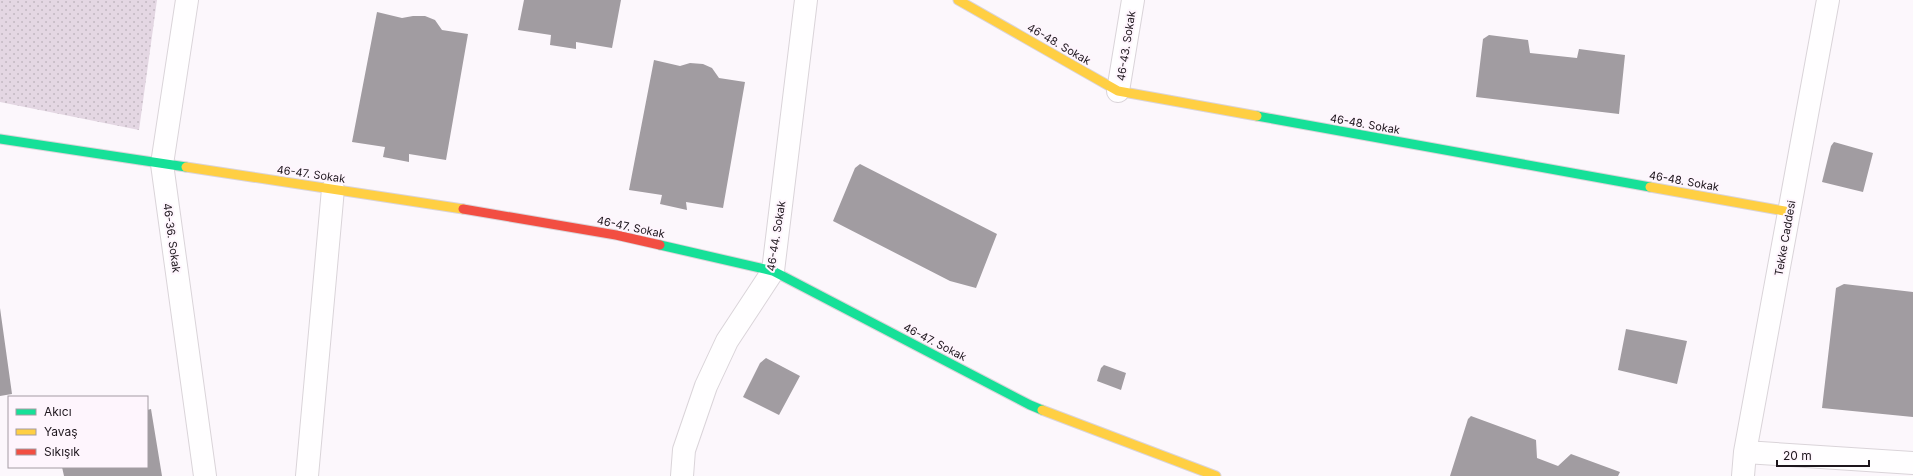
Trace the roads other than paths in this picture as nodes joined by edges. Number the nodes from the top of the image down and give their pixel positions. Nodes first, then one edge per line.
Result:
1 (188, 0) edge
2 (806, 0) edge
3 (958, 0) edge
4 (1133, 0) edge
5 (1828, 0) edge
6 (1118, 91) junction
7 (0, 139) edge
8 (162, 164) junction
9 (333, 189) junction
10 (1790, 212) junction
11 (773, 271) junction
12 (1746, 452) junction
13 (1913, 463) edge
14 (205, 476) edge
15 (307, 476) edge
16 (682, 476) edge
17 (1216, 476) edge
18 (1743, 476) edge

1 - 8 street, 46-36. Sokak
2 - 11 street, 46-44. Sokak
3 - 6 street, 46-48. Sokak
4 - 6 street, 46-43. Sokak
5 - 10 street, Tekke Caddesi
6 - 10 street, 46-48. Sokak
7 - 8 street, 46-47. Sokak
8 - 9 street, 46-47. Sokak
8 - 14 street, 46-36. Sokak
9 - 11 street, 46-47. Sokak
9 - 15 street
10 - 12 street, Tekke Caddesi
11 - 16 street, 46-44. Sokak
11 - 17 street, 46-47. Sokak
12 - 13 street
12 - 18 street, Tekke Caddesi

